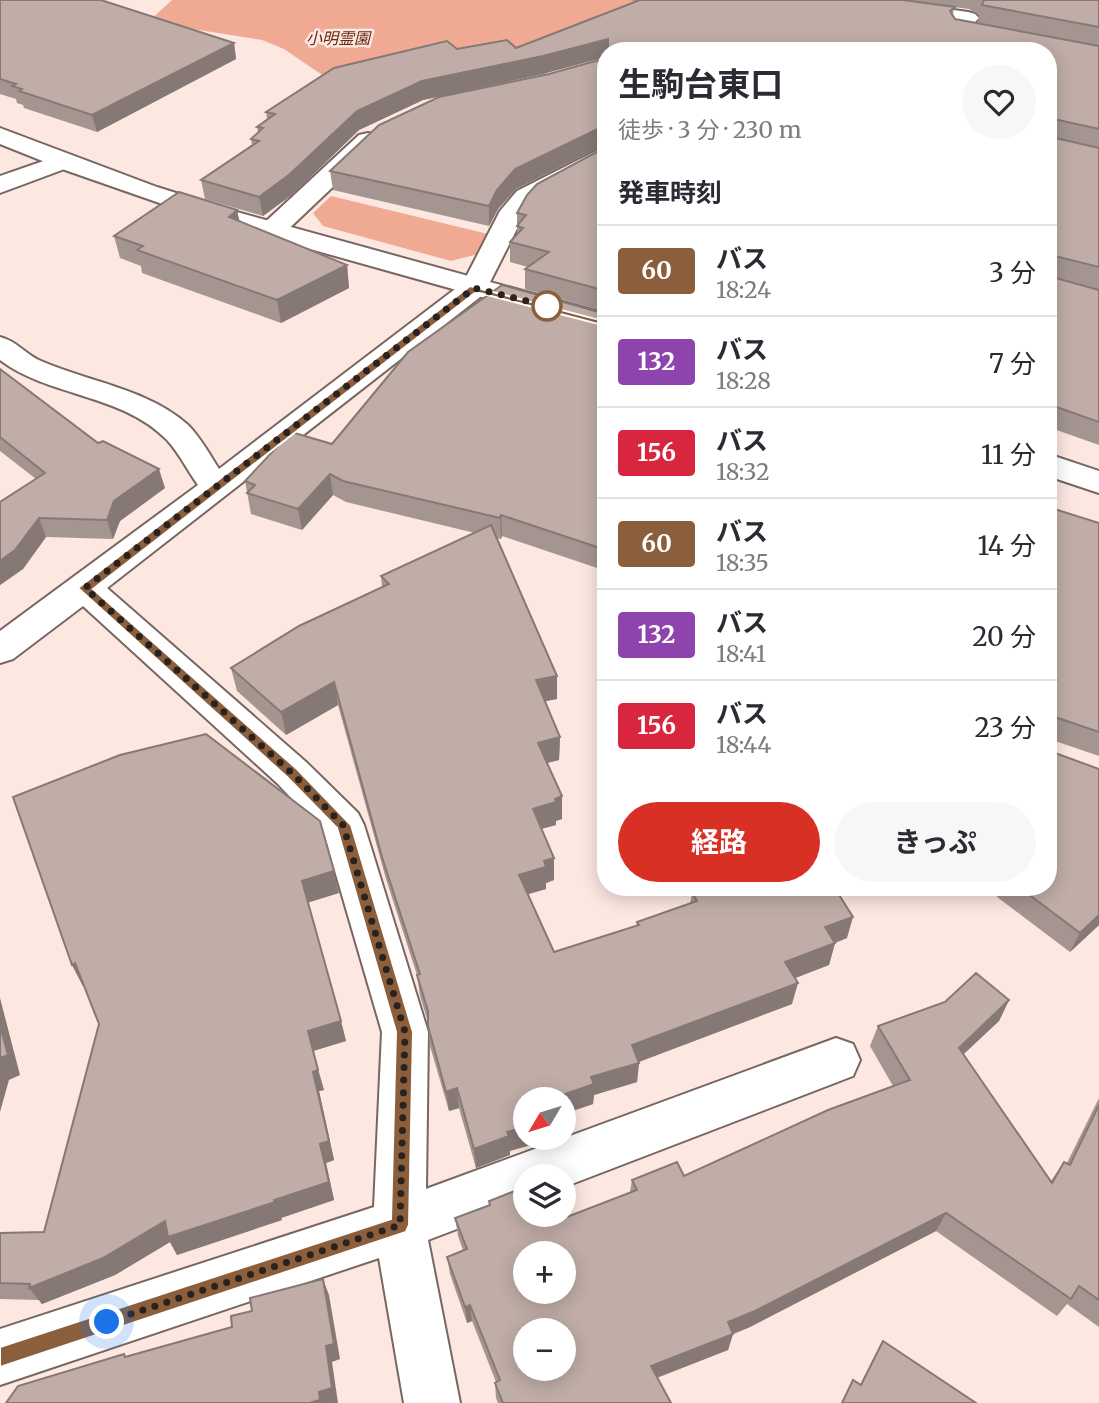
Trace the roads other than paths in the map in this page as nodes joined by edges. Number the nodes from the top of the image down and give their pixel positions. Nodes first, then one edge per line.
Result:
1 (835, 0) edge
2 (965, 21) edge
3 (985, 34) edge
4 (383, 131) edge
5 (0, 135) edge
6 (597, 158) edge
7 (61, 162) junction
8 (0, 185) edge
9 (271, 231) junction
10 (474, 288) junction
11 (597, 321) edge
12 (0, 346) edge
13 (1057, 467) edge
14 (1099, 483) edge
15 (216, 488) junction
16 (85, 588) junction
17 (0, 650) edge
18 (836, 1060) dead end
19 (561, 1164) edge
20 (513, 1182) edge
21 (400, 1225) junction
22 (0, 1357) edge
23 (432, 1403) edge

1 - 2 street
2 - 3 street
4 - 9 street
5 - 7 street
6 - 10 street
7 - 8 street
7 - 9 street
9 - 10 street
10 - 11 street
10 - 15 street
12 - 15 street
13 - 14 street
15 - 16 street
16 - 17 street
16 - 21 street
18 - 19 street
20 - 21 street
21 - 22 street
21 - 23 street

